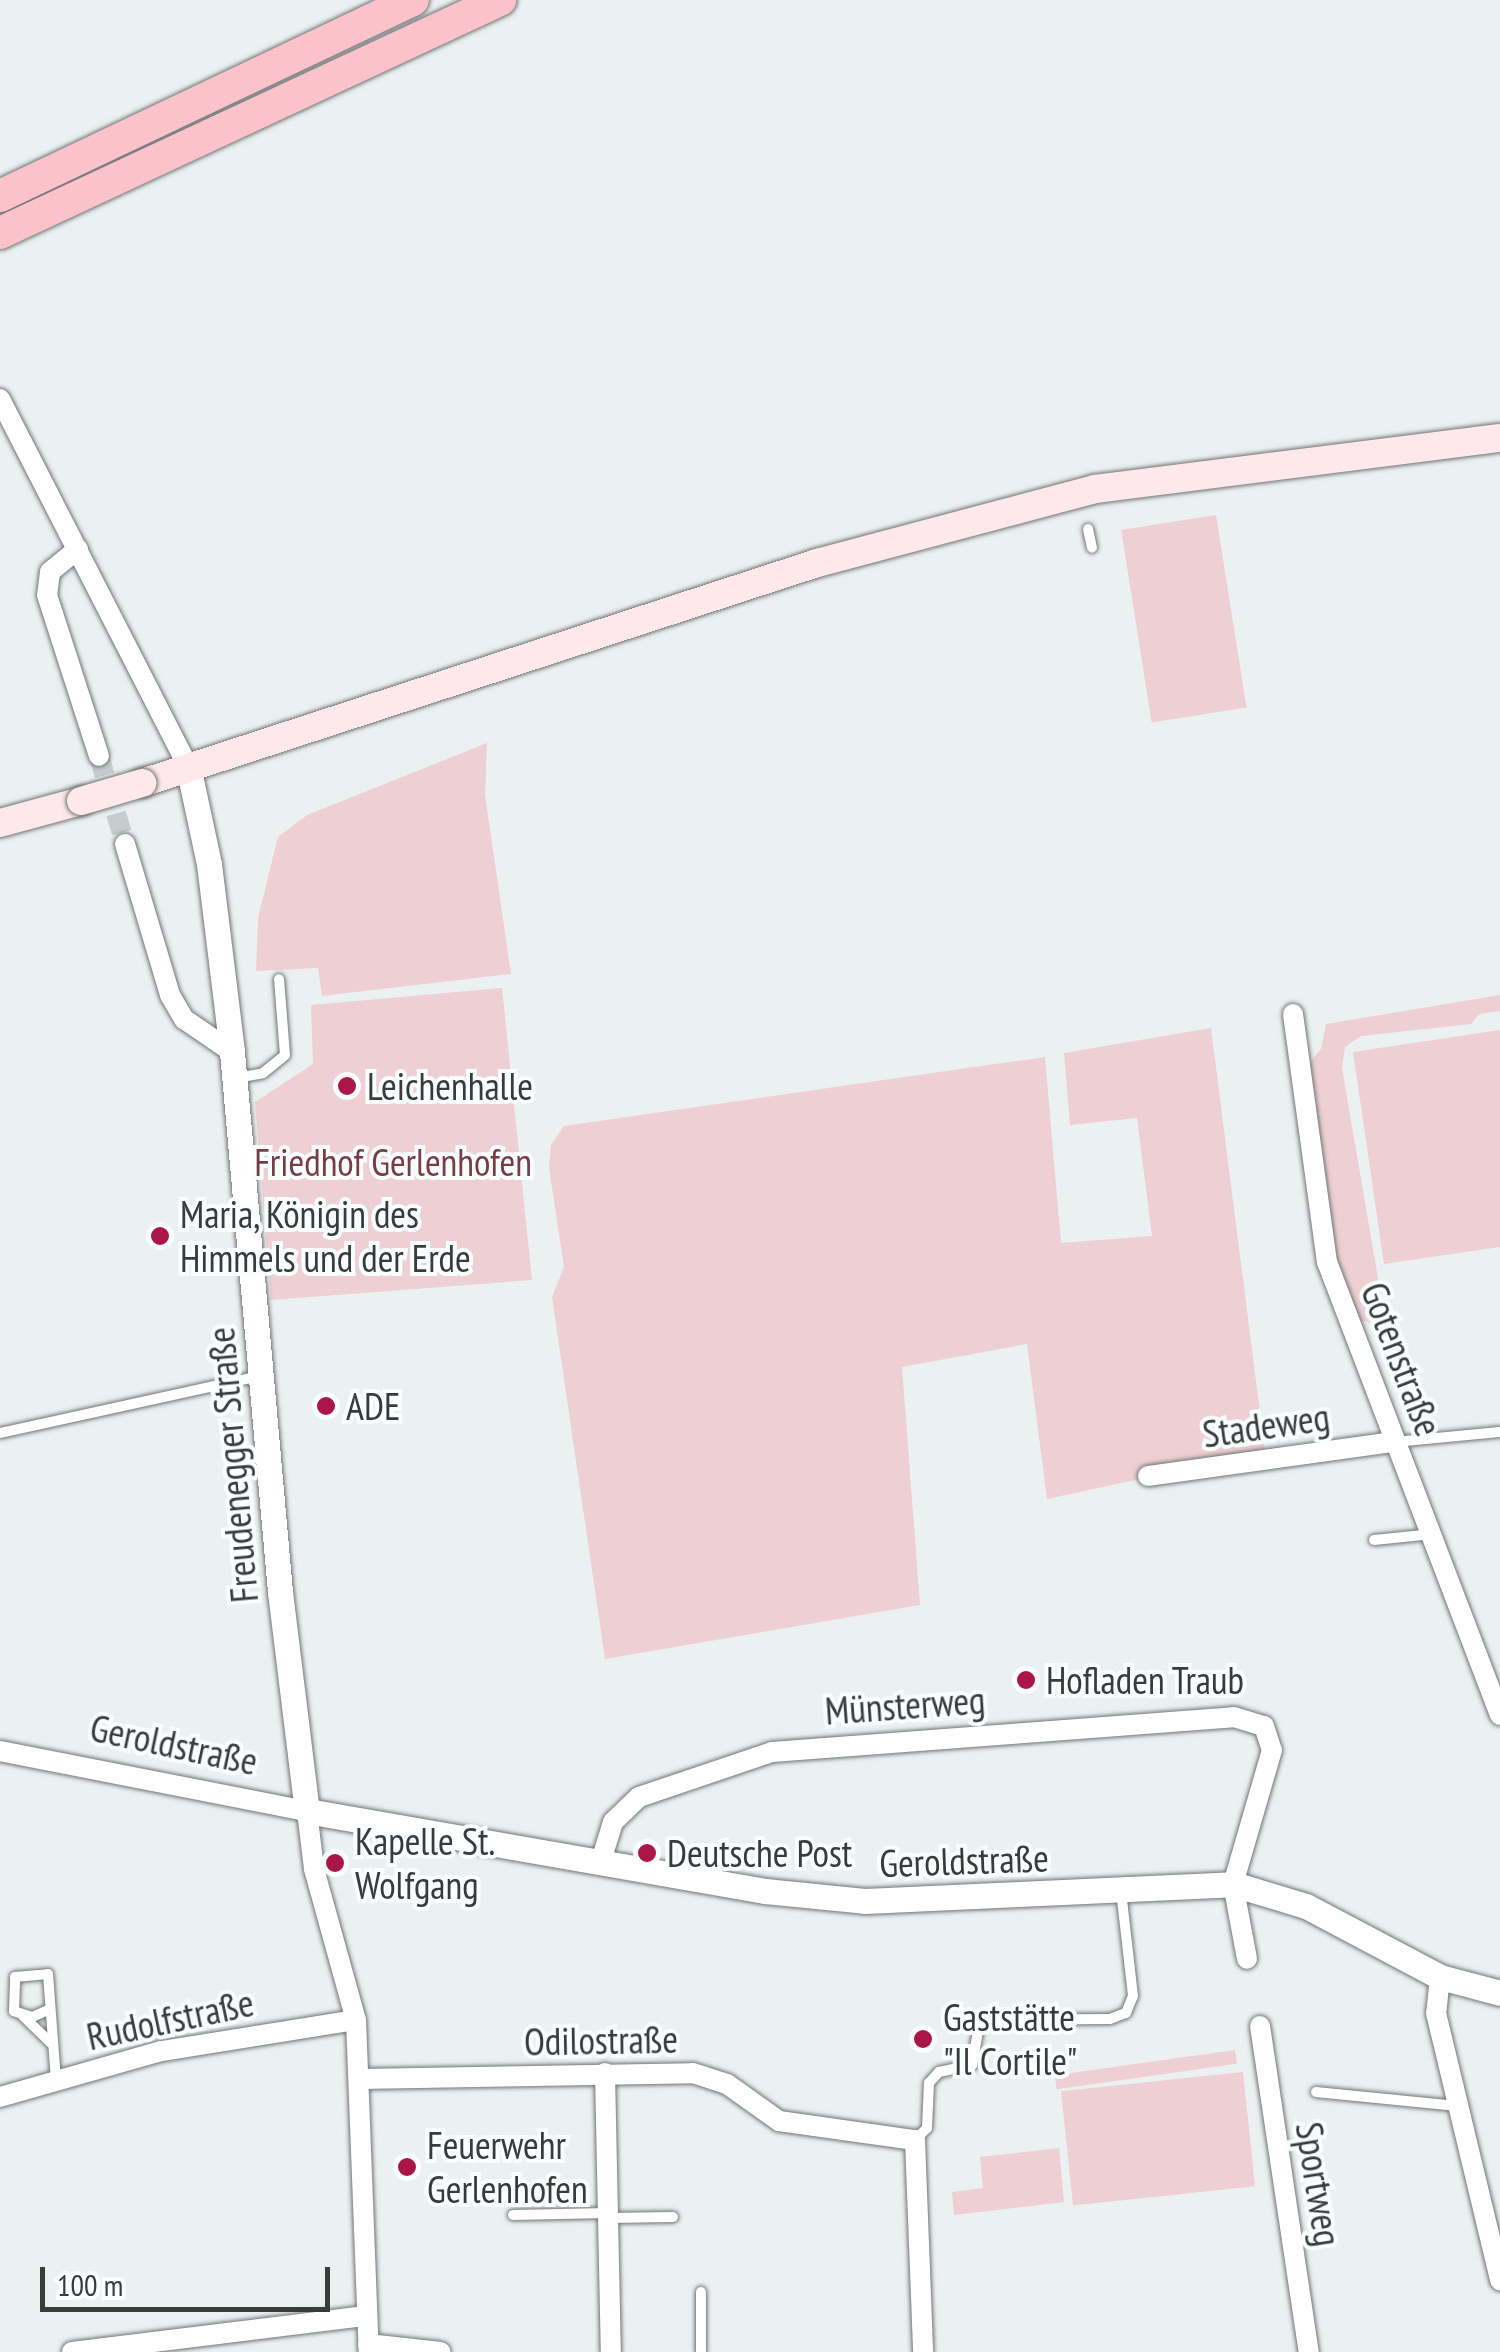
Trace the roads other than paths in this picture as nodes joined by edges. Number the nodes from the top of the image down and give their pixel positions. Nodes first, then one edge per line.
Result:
1 (413, 0) edge
2 (500, 0) edge
3 (0, 196) edge
4 (0, 232) edge
5 (0, 398) edge
6 (1500, 438) edge
7 (1088, 529) dead end
8 (1092, 548) dead end
9 (78, 549) junction
10 (99, 756) tunnel mouth
11 (188, 766) junction
12 (0, 823) edge
13 (124, 844) tunnel mouth
14 (279, 979) dead end
15 (1292, 1014) dead end
16 (234, 1065) junction
17 (264, 1374) junction
18 (1500, 1432) edge
19 (0, 1433) edge
20 (1392, 1442) junction
21 (1148, 1476) dead end
22 (1434, 1534) junction
23 (1374, 1540) dead end
24 (1500, 1715) edge
25 (0, 1751) edge
26 (308, 1811) junction
27 (600, 1864) junction
28 (1234, 1884) junction
29 (1121, 1890) junction
30 (1247, 1959) dead end
31 (1440, 1977) junction
32 (1500, 1993) edge
33 (48, 2010) junction
34 (23, 2016) junction
35 (356, 2020) junction
36 (1260, 2026) dead end
37 (51, 2044) junction
38 (605, 2074) junction
39 (360, 2079) junction
40 (56, 2081) junction
41 (1316, 2092) dead end
42 (0, 2097) edge
43 (1458, 2106) junction
44 (915, 2140) junction
45 (513, 2216) dead end
46 (608, 2216) junction
47 (672, 2218) dead end
48 (1500, 2280) edge
49 (701, 2292) dead end
50 (366, 2316) junction
51 (368, 2348) edge
52 (72, 2352) edge
53 (441, 2352) edge
54 (611, 2352) edge
55 (701, 2352) edge
56 (922, 2352) edge
57 (1308, 2352) edge

1 - 3 highway
2 - 4 highway
5 - 9 street, Freudenegger Straße
6 - 11 main road
7 - 8 lane
9 - 10 street
9 - 11 street, Freudenegger Straße
11 - 12 main road, bridge
11 - 16 street, Freudenegger Straße
13 - 16 street
14 - 16 lane
15 - 20 street, Gotenstraße
16 - 17 street, Freudenegger Straße
17 - 19 lane
17 - 26 street, Freudenegger Straße
18 - 20 lane
20 - 21 street, Stadeweg
20 - 22 street, Gotenstraße
22 - 23 lane
22 - 24 street, Gotenstraße
25 - 26 street, Geroldstraße
26 - 27 street, Geroldstraße
26 - 35 street
27 - 28 street, Münsterweg
27 - 29 street, Geroldstraße
28 - 29 street, Geroldstraße
28 - 30 street
28 - 31 street, Geroldstraße
29 - 44 lane
31 - 32 street, Geroldstraße
31 - 43 street
33 - 34 lane
33 - 34 lane
33 - 37 lane
34 - 37 lane
35 - 39 street
35 - 40 street, Rudolfstraße
36 - 57 street, Sportweg
37 - 40 lane
38 - 39 street, Odilostraße
38 - 44 street, Odilostraße
38 - 46 street
39 - 50 street
40 - 42 street, Rudolfstraße
41 - 43 lane
43 - 48 street
44 - 56 street
45 - 46 lane
46 - 47 lane
46 - 54 street
49 - 55 lane
50 - 51 street
50 - 52 street
51 - 53 street

